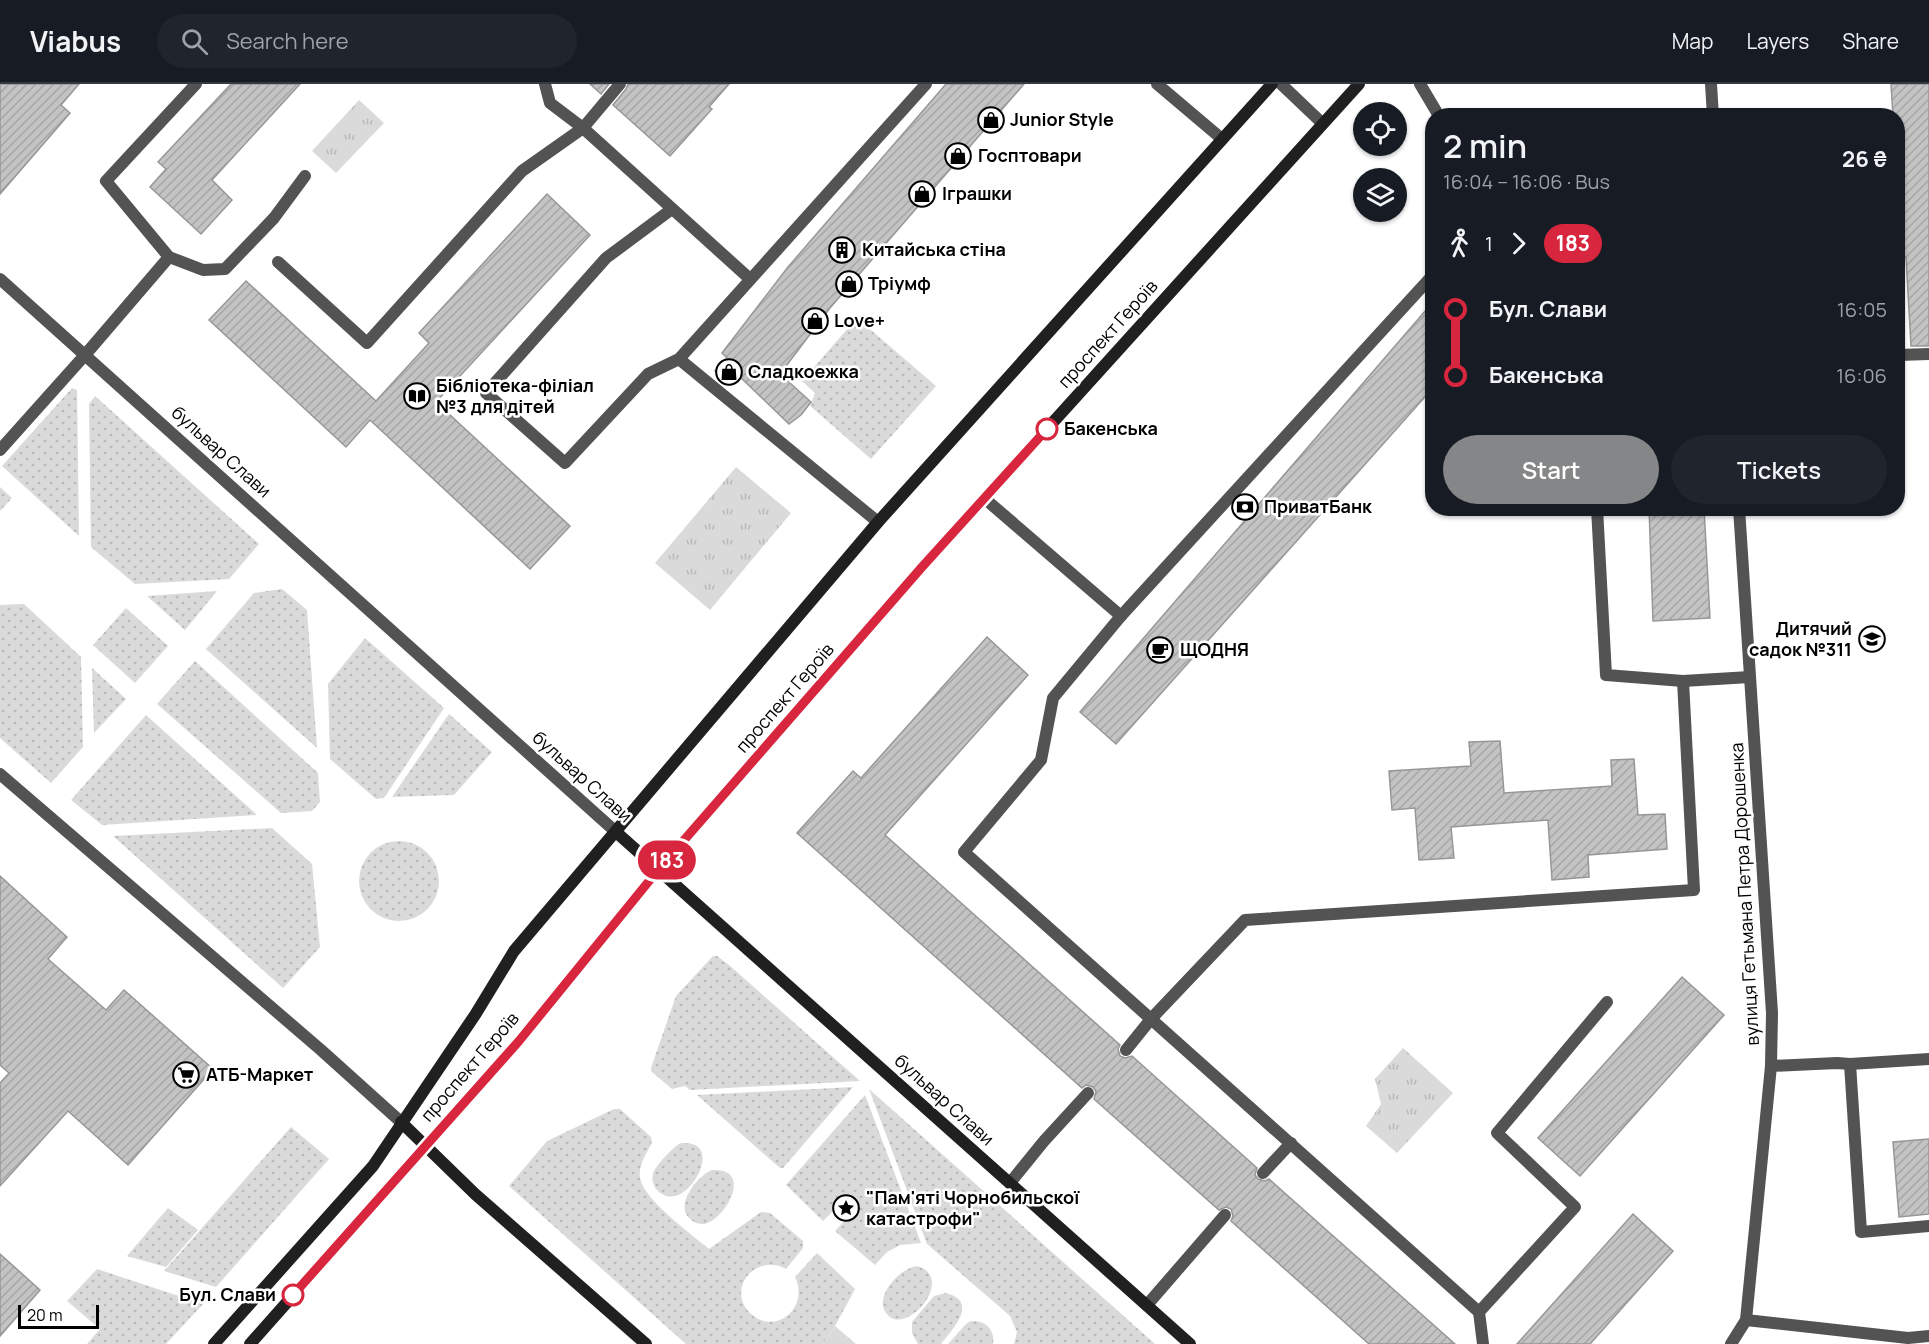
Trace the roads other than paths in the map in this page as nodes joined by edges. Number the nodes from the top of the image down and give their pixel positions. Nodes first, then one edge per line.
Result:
1 (196, 84) edge
2 (545, 84) edge
3 (620, 84) edge
4 (926, 84) edge
5 (1156, 84) edge
6 (1272, 84) edge
7 (1281, 84) edge
8 (1359, 84) edge
9 (1420, 84) edge
10 (1711, 84) edge
11 (1434, 108) edge
12 (1712, 108) edge
13 (1322, 123) junction
14 (583, 128) junction
15 (1222, 139) junction
16 (304, 176) dead end
17 (672, 209) junction
18 (169, 257) junction
19 (278, 262) dead end
20 (0, 279) edge
21 (750, 279) junction
22 (1425, 284) edge
23 (1929, 354) edge
24 (85, 355) junction
25 (1905, 356) edge
26 (679, 358) junction
27 (0, 450) edge
28 (984, 498) junction
29 (1597, 516) edge
30 (1740, 516) edge
31 (878, 522) junction
32 (1121, 616) junction
33 (1750, 677) junction
34 (1683, 681) junction
35 (0, 774) edge
36 (616, 832) junction
37 (658, 870) junction
38 (1607, 1002) dead end
39 (1152, 1019) junction
40 (1126, 1050) dead end
41 (1929, 1059) edge
42 (1850, 1064) junction
43 (1771, 1066) junction
44 (1088, 1093) dead end
45 (401, 1122) junction
46 (1291, 1143) junction
47 (426, 1145) junction
48 (1263, 1173) dead end
49 (1010, 1183) junction
50 (1225, 1215) dead end
51 (1929, 1226) edge
52 (1147, 1305) junction
53 (1479, 1312) junction
54 (1746, 1320) junction
55 (1929, 1336) edge
56 (214, 1344) edge
57 (250, 1344) edge
58 (646, 1344) edge
59 (1190, 1344) edge
60 (1483, 1344) edge
61 (1731, 1344) edge

1 - 18 street
2 - 14 street
3 - 14 street
4 - 21 street
5 - 15 street
6 - 15 main road, проспект Героїв
7 - 13 street
8 - 13 main road, проспект Героїв
9 - 11 street
10 - 12 street
13 - 28 main road, проспект Героїв
14 - 17 street
14 - 19 street
15 - 31 main road, проспект Героїв
16 - 18 street
17 - 21 street
17 - 26 street
18 - 24 street
20 - 24 street, бульвар Слави
21 - 26 street
22 - 32 street
23 - 25 street
24 - 27 street
24 - 36 street, бульвар Слави
26 - 31 street
28 - 32 street
28 - 37 main road, проспект Героїв
29 - 34 street
30 - 33 street, вулиця Гетьмана Петра Дорошенка
31 - 36 main road, проспект Героїв
32 - 39 street
33 - 34 street
33 - 43 street, вулиця Гетьмана Петра Дорошенка
34 - 39 street
35 - 45 street
36 - 37 main road, бульвар Слави
36 - 45 main road, проспект Героїв
37 - 47 main road, проспект Героїв
37 - 49 main road, бульвар Слави
38 - 53 street
39 - 40 street
39 - 46 street
41 - 42 street
42 - 43 street
42 - 51 street
43 - 54 street, вулиця Гетьмана Петра Дорошенка
44 - 49 street
45 - 47 main road
45 - 56 main road, проспект Героїв
46 - 48 street
46 - 53 street
47 - 57 main road, проспект Героїв
47 - 58 main road
49 - 52 main road, бульвар Слави
50 - 52 street
52 - 59 main road, бульвар Слави
53 - 60 street
54 - 55 street
54 - 61 street, вулиця Гетьмана Петра Дорошенка

